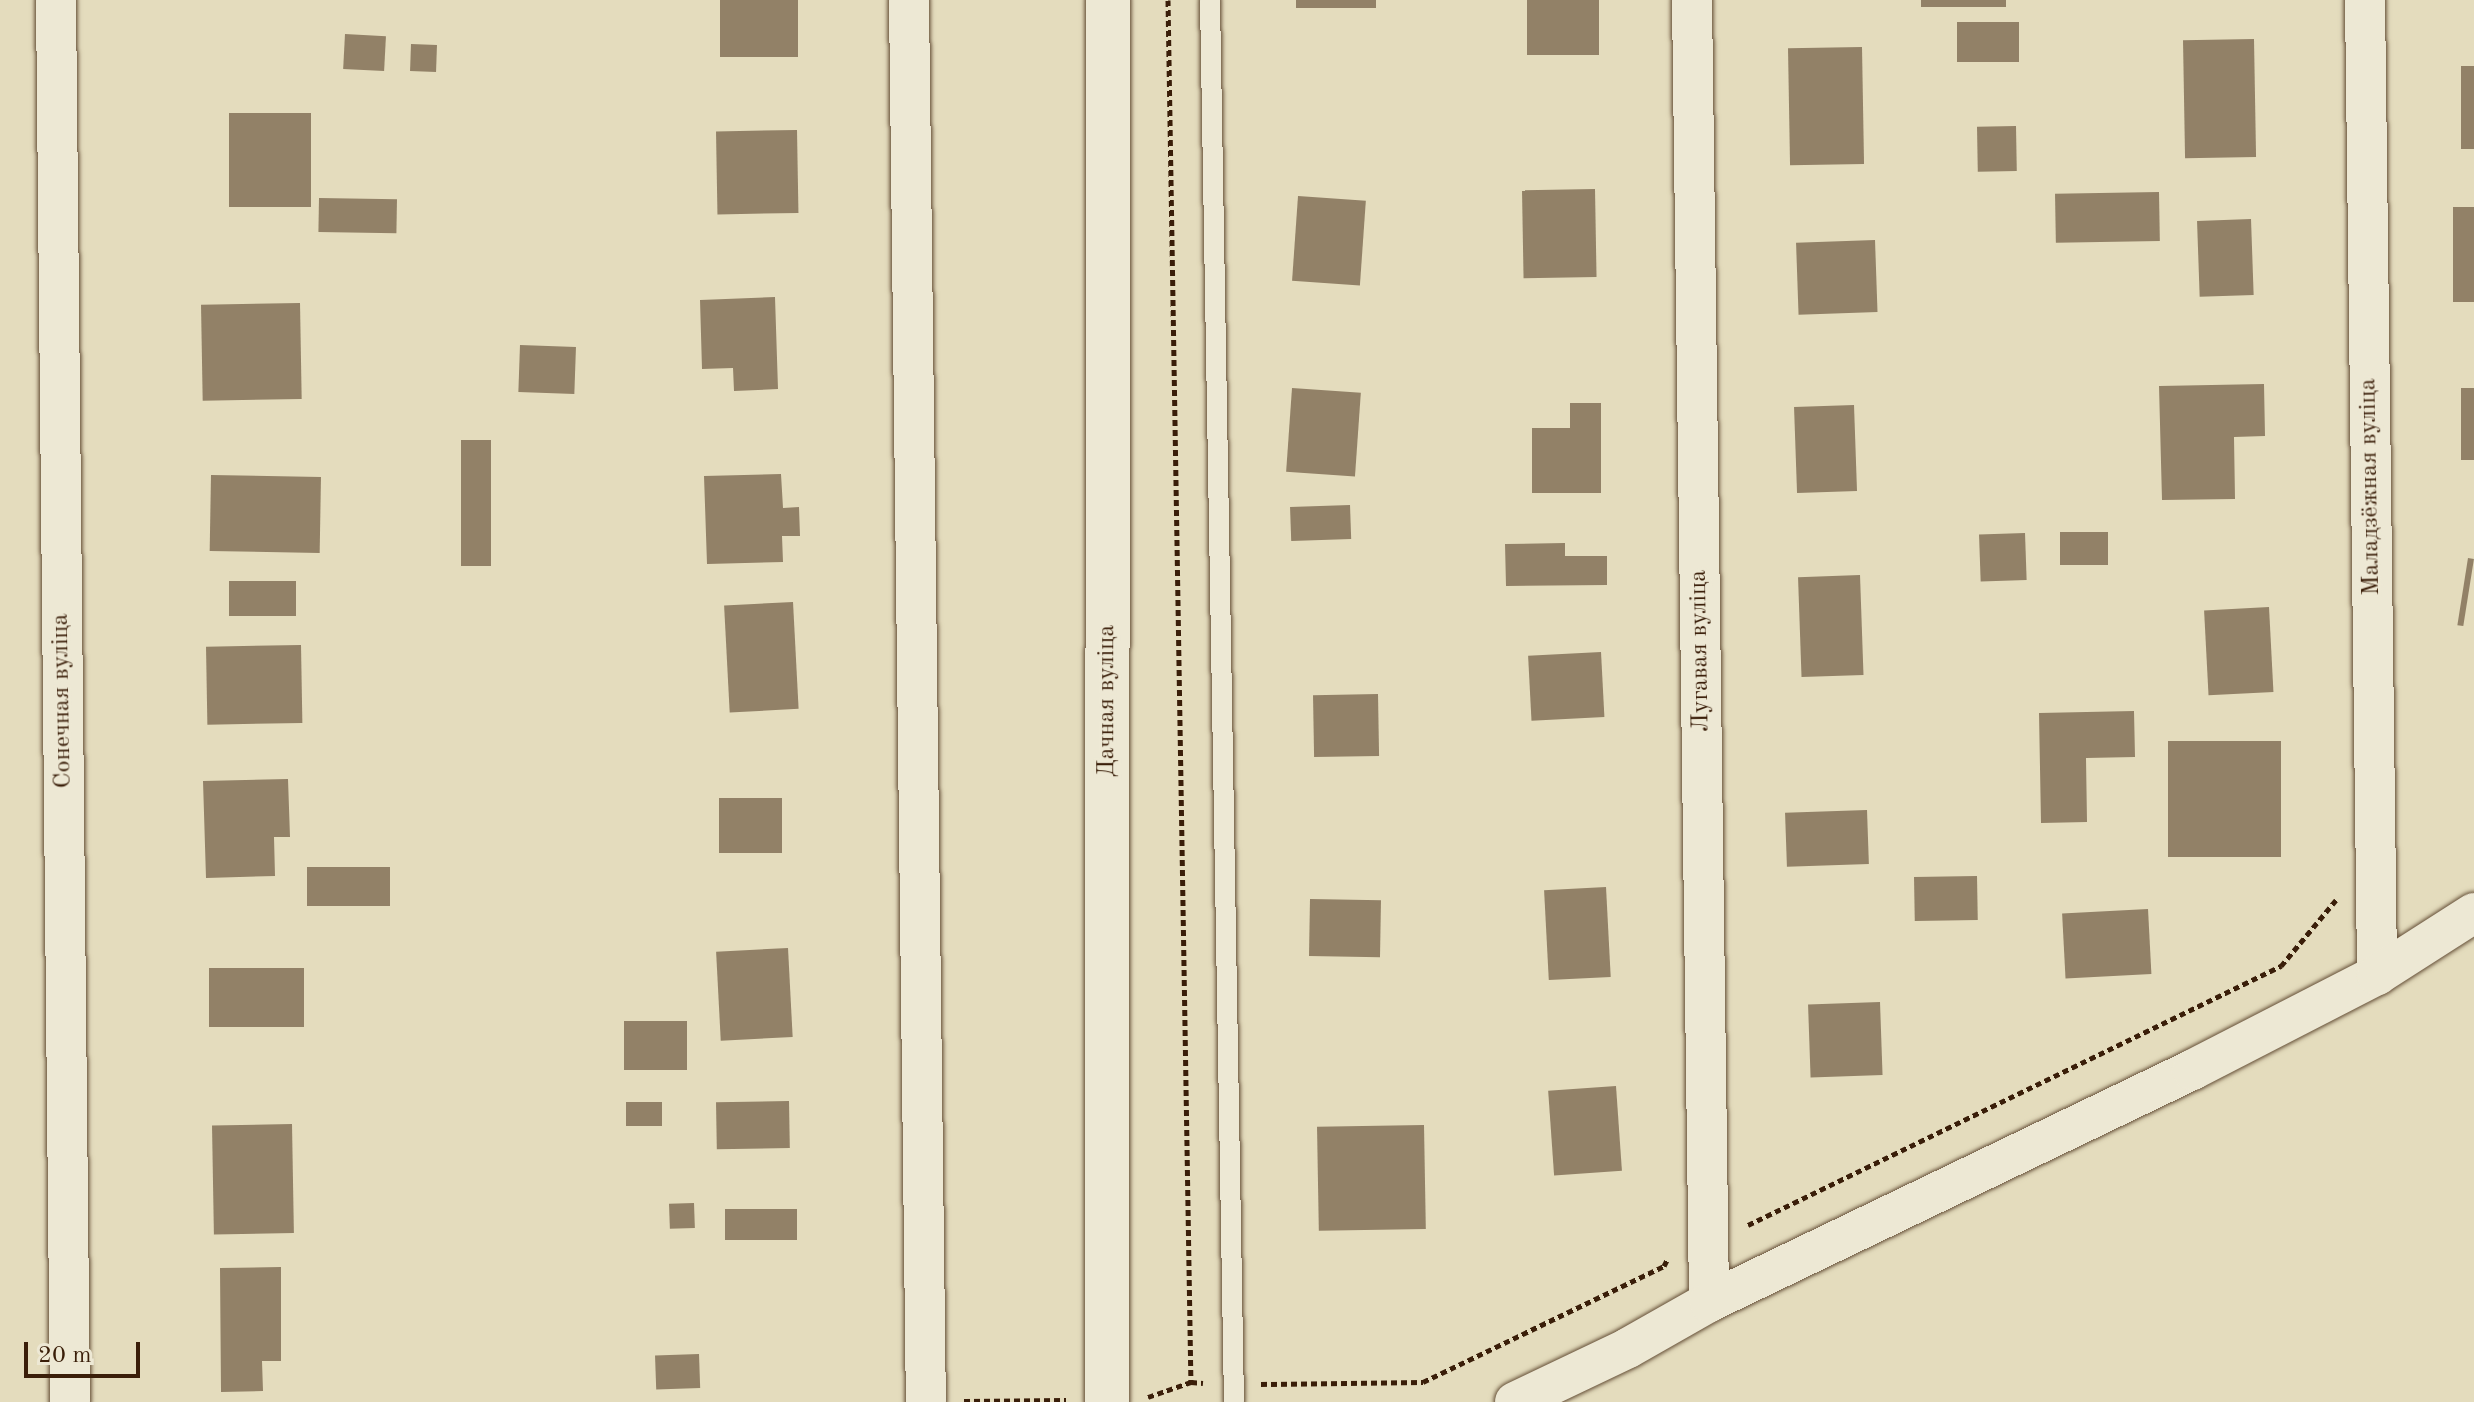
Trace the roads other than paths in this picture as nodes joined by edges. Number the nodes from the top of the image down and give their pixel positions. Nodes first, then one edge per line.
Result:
1 (56, 0) edge
2 (909, 0) edge
3 (1108, 0) edge
4 (1210, 0) edge
5 (1692, 0) edge
6 (2365, 0) edge
7 (2474, 913) edge
8 (2377, 975) junction
9 (1709, 1302) junction
10 (1234, 1394) edge
11 (1107, 1400) edge
12 (70, 1402) edge
13 (926, 1402) edge
14 (1515, 1402) edge

1 - 12 street, Сонечная вуліца
2 - 13 street
3 - 11 street, Дачная вуліца
4 - 10 lane
5 - 9 street, Лугавая вуліца
6 - 8 street, Маладзёжная вуліца
7 - 8 street
8 - 9 street
9 - 14 street

